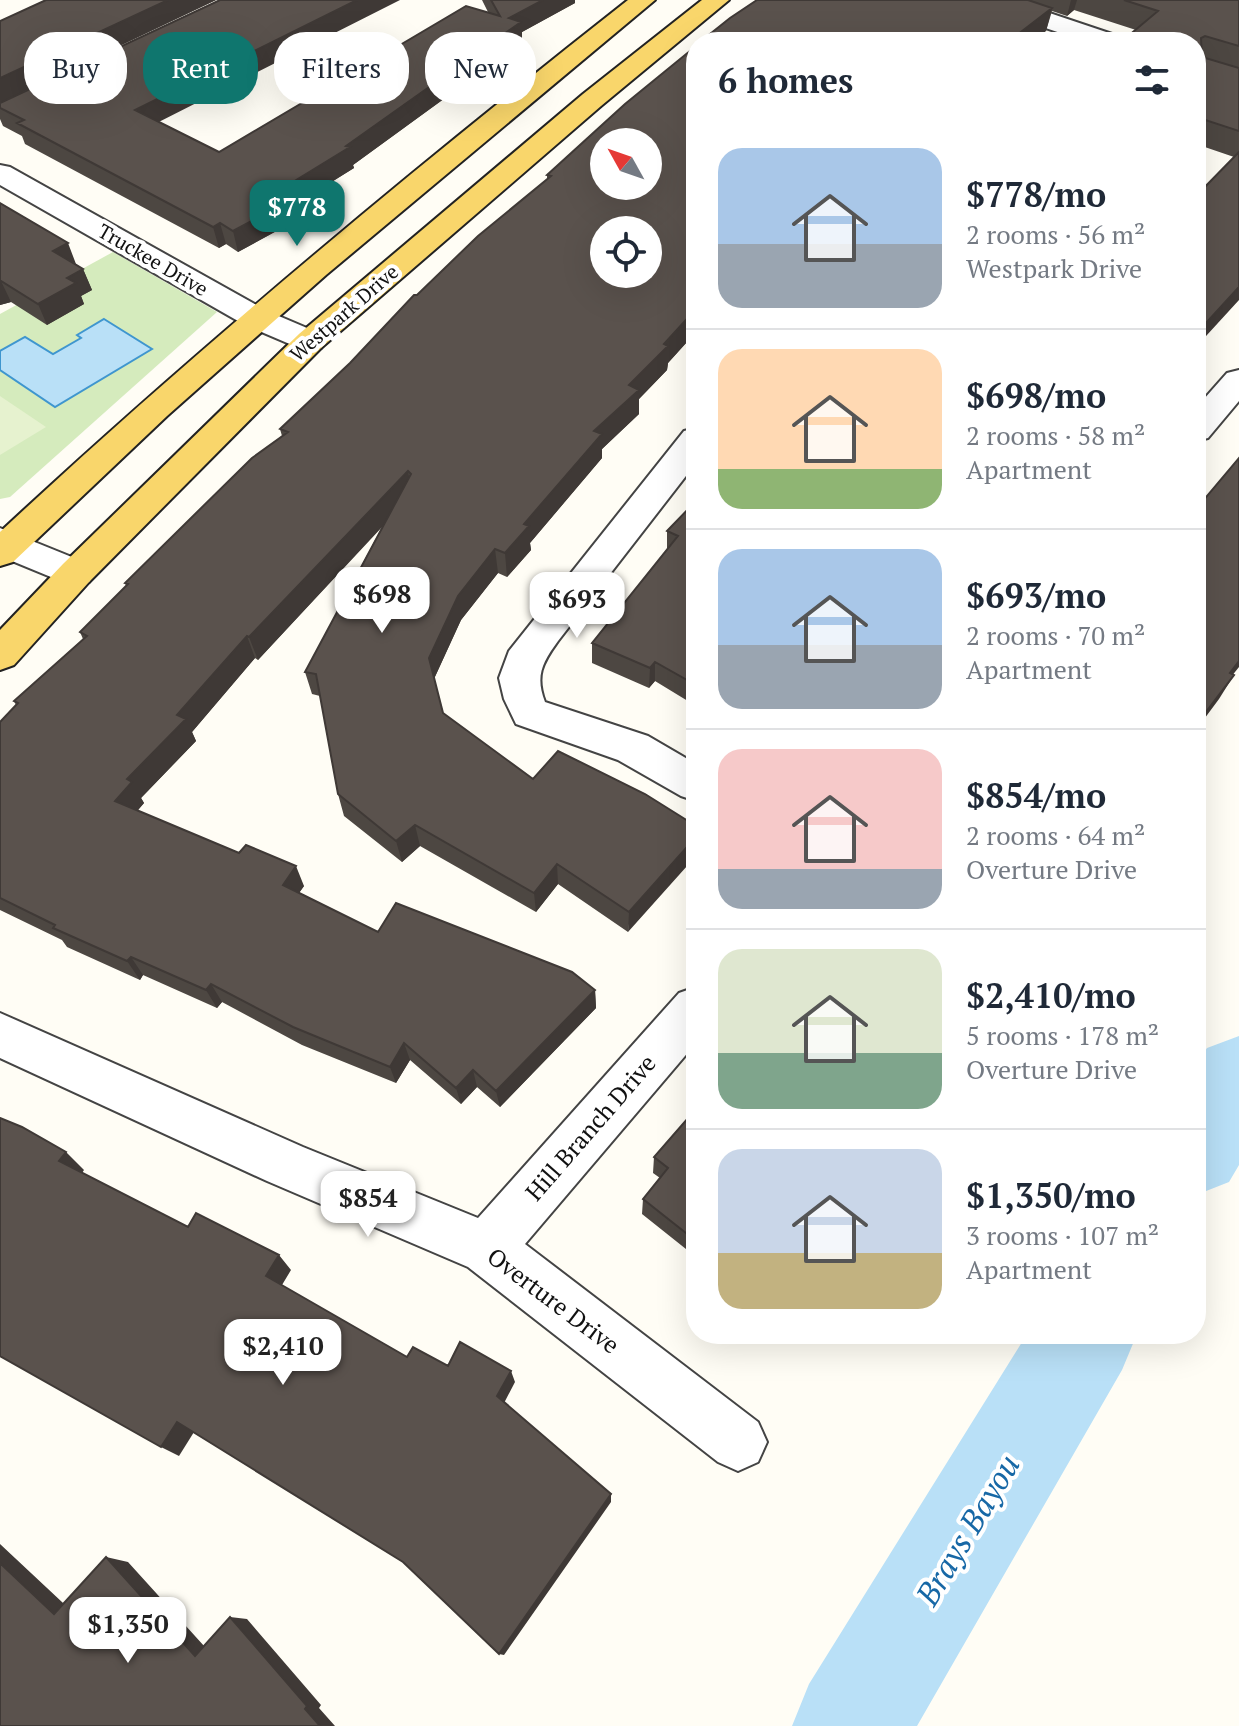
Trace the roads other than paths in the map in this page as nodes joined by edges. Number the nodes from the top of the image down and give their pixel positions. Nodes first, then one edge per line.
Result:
1 (643, 0) edge
2 (717, 0) edge
3 (987, 0) edge
4 (1076, 32) edge
5 (537, 84) junction
6 (592, 100) junction
7 (0, 173) edge
8 (256, 318) junction
9 (310, 341) junction
10 (1239, 380) edge
11 (1206, 418) edge
12 (686, 452) edge
13 (3, 546) edge
14 (76, 573) junction
15 (0, 655) edge
16 (686, 778) edge
17 (686, 1019) edge
18 (0, 1035) edge
19 (487, 1248) junction
20 (738, 1442) dead end

1 - 5 main road
2 - 6 main road, Westpark Drive
3 - 4 street
5 - 6 main road
5 - 8 main road
6 - 9 main road, Westpark Drive
7 - 8 street, Truckee Drive
8 - 9 street, Truckee Drive
8 - 13 main road
9 - 14 main road, Westpark Drive
10 - 11 street
12 - 16 street
13 - 14 street
14 - 15 main road, Westpark Drive
17 - 19 street, Hill Branch Drive
18 - 19 street, Overture Drive
19 - 20 street, Overture Drive

